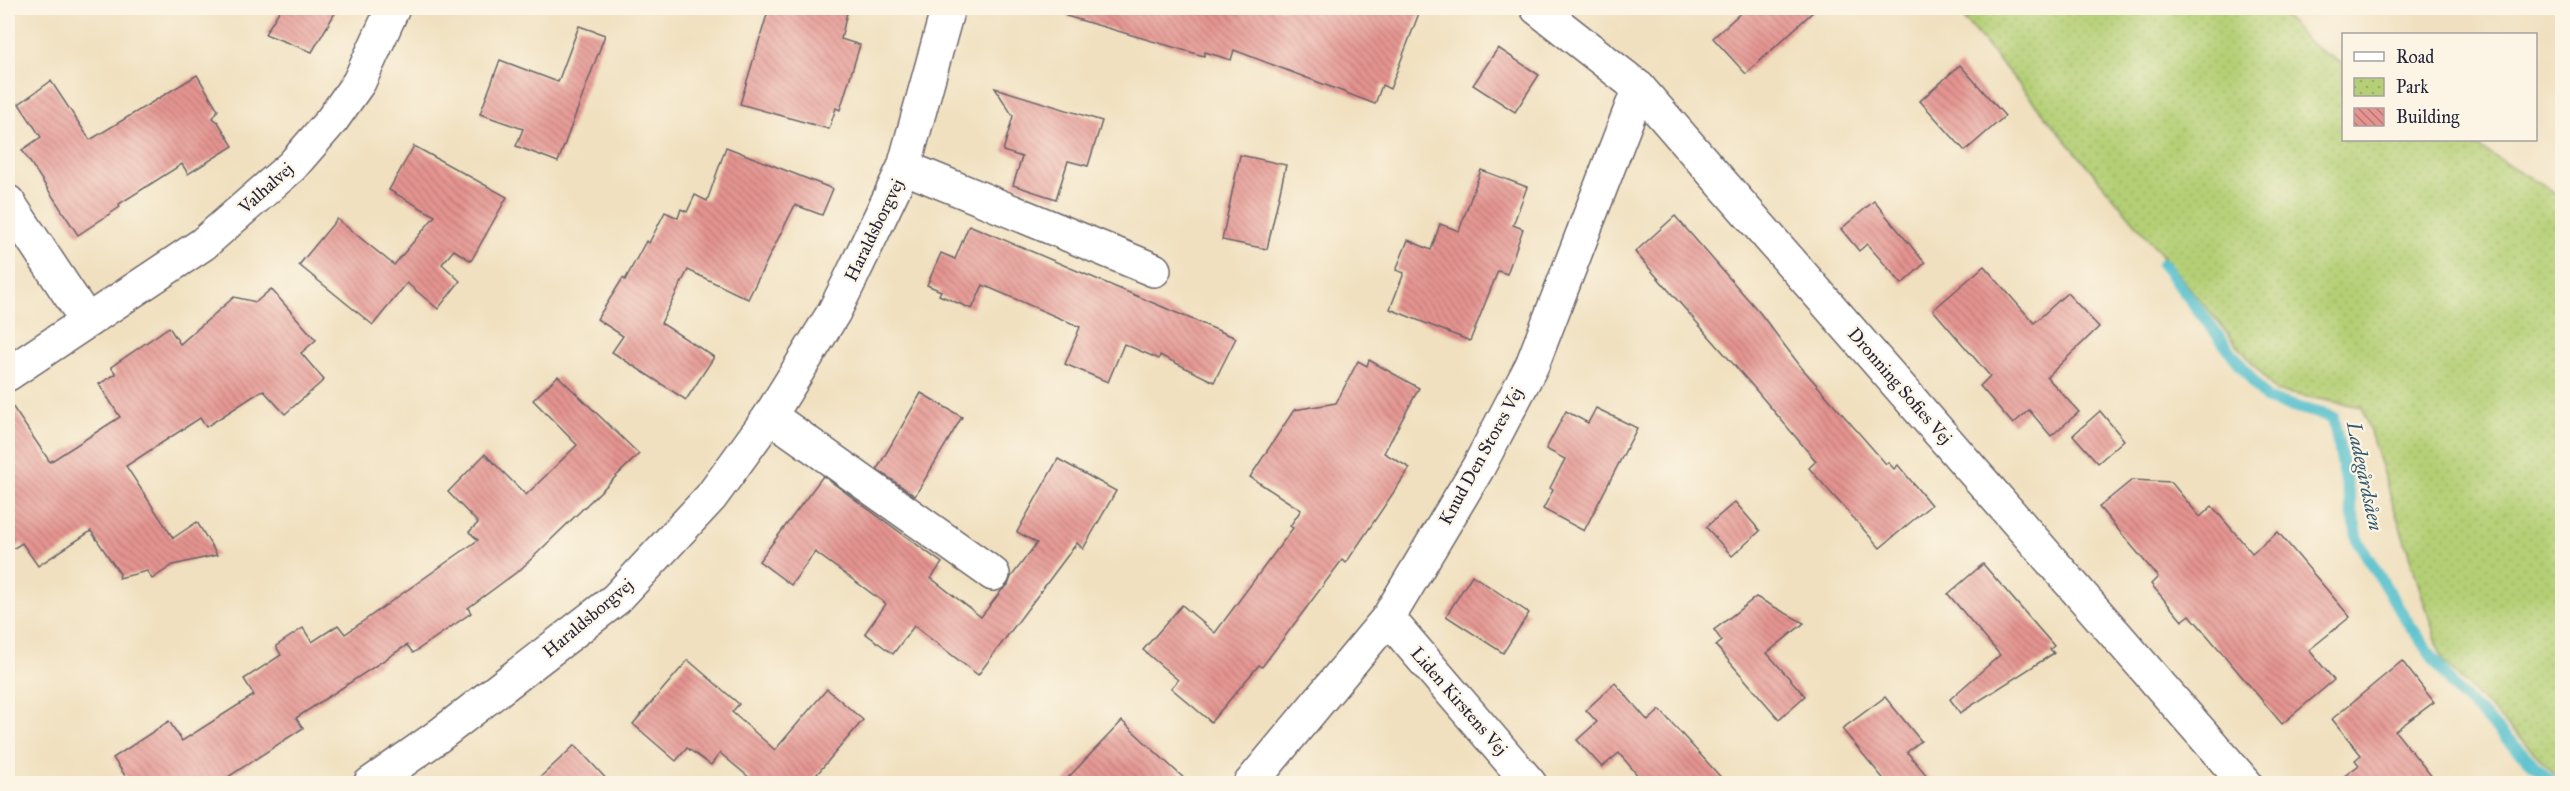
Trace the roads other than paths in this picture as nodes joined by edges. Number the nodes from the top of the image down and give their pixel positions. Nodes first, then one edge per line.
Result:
1 (393, 8) edge
2 (948, 8) edge
3 (1537, 8) edge
4 (1639, 88) junction
5 (904, 167) junction
6 (8, 202) edge
7 (1154, 270) dead end
8 (87, 321) junction
9 (8, 374) edge
10 (770, 416) junction
11 (993, 574) dead end
12 (1388, 618) junction
13 (370, 783) edge
14 (1250, 783) edge
15 (1530, 783) edge
16 (2246, 783) edge

1 - 8 street, Valhalvej
2 - 5 street, Haraldsborgvej
3 - 4 street, Dronning Sofies Vej
4 - 12 street, Knud Den Stores Vej
4 - 16 street, Dronning Sofies Vej
5 - 7 street, Haraldsborgvej
5 - 10 street, Haraldsborgvej
6 - 8 street
8 - 9 street, Valhalvej
10 - 11 street
10 - 13 street, Haraldsborgvej
12 - 14 street, Knud Den Stores Vej
12 - 15 street, Liden Kirstens Vej

